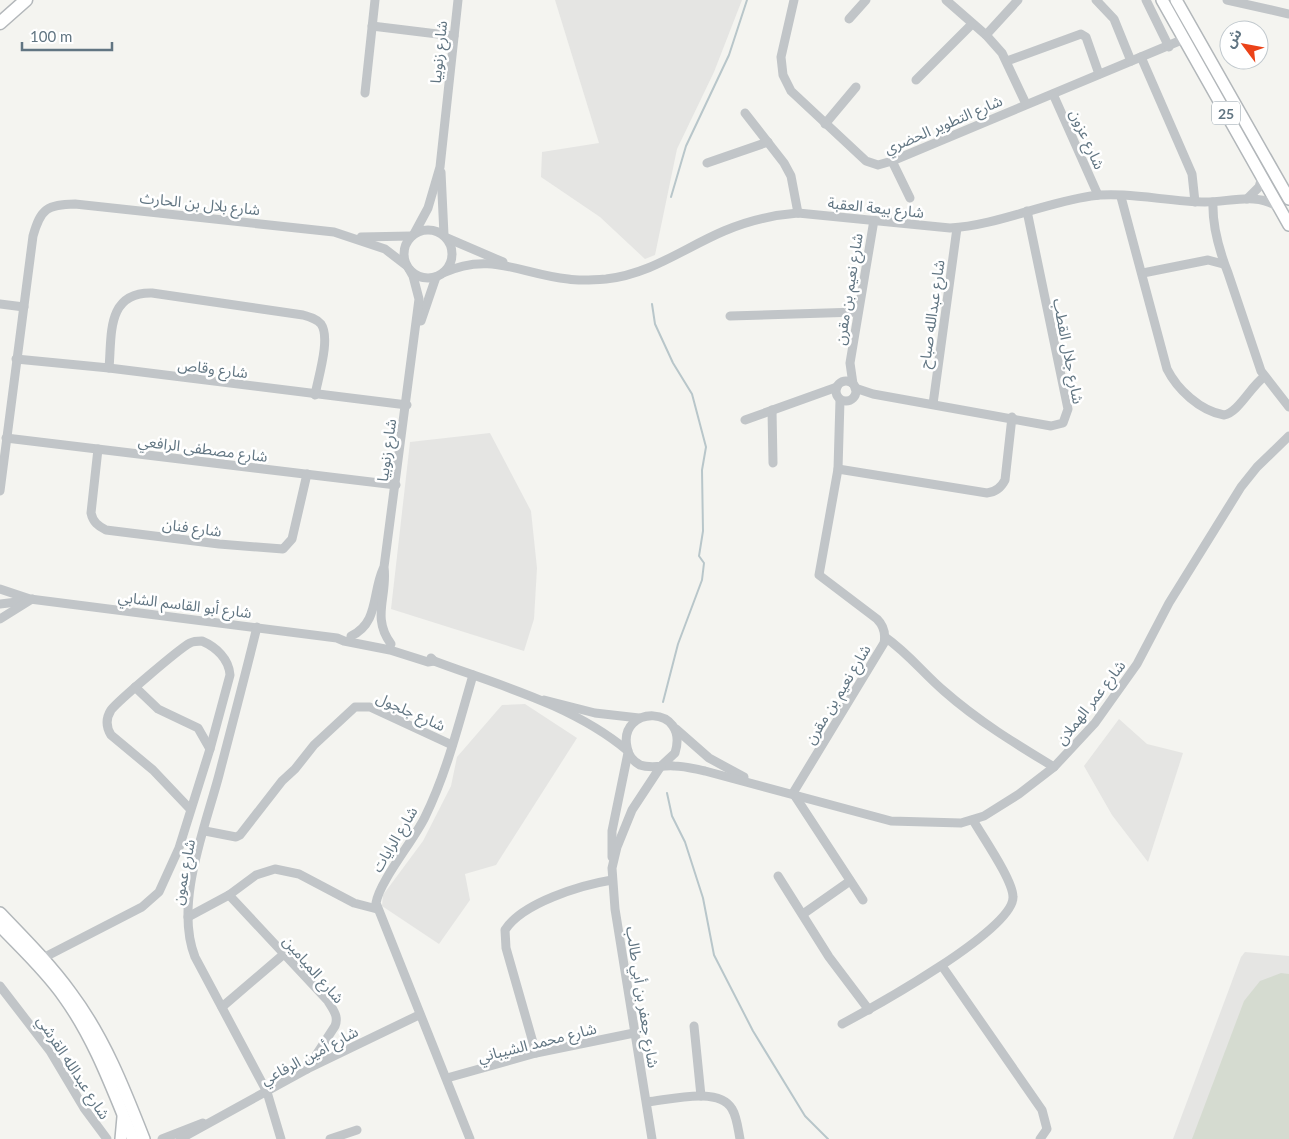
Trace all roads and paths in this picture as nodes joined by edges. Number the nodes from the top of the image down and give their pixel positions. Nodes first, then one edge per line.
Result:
1 (26, 0) edge
2 (375, 0) edge
3 (458, 0) edge
4 (794, 0) edge
5 (866, 0) edge
6 (946, 0) edge
7 (1018, 0) edge
8 (1096, 0) edge
9 (1146, 0) edge
10 (1162, 0) edge
11 (1227, 0) edge
12 (1179, 1) edge
13 (1289, 14) edge
14 (849, 19) dead end
15 (0, 23) edge
16 (972, 24) junction
17 (372, 26) junction
18 (986, 35) junction
19 (454, 36) junction
20 (1184, 39) junction
21 (1169, 47) junction
22 (1141, 58) junction
23 (1007, 61) junction
24 (1131, 61) junction
25 (1099, 74) junction
26 (916, 80) dead end
27 (856, 86) dead end
28 (364, 93) dead end
29 (1053, 94) junction
30 (1026, 104) junction
31 (745, 112) dead end
32 (825, 124) junction
33 (768, 142) junction
34 (892, 162) junction
35 (706, 163) dead end
36 (440, 167) junction
37 (1262, 177) junction
38 (1098, 196) junction
39 (1121, 197) junction
40 (910, 198) dead end
41 (1248, 199) junction
42 (1289, 199) edge
43 (1195, 202) junction
44 (1213, 202) junction
45 (1280, 208) junction
46 (1027, 211) junction
47 (798, 213) junction
48 (874, 220) junction
49 (1289, 225) edge
50 (957, 228) junction
51 (412, 235) junction
52 (355, 237) junction
53 (446, 237) junction
54 (391, 238) junction
55 (385, 249) junction
56 (1223, 264) junction
57 (512, 266) junction
58 (408, 267) junction
59 (1143, 273) junction
60 (439, 275) junction
61 (0, 304) edge
62 (24, 307) junction
63 (858, 312) junction
64 (730, 316) dead end
65 (415, 338) junction
66 (16, 359) junction
67 (850, 363) junction
68 (109, 368) junction
69 (1264, 377) junction
70 (839, 391) junction
71 (853, 392) junction
72 (315, 395) junction
73 (933, 404) junction
74 (406, 405) junction
75 (1289, 407) edge
76 (772, 410) junction
77 (1012, 417) junction
78 (744, 420) dead end
79 (841, 426) junction
80 (1289, 436) edge
81 (6, 438) junction
82 (98, 449) junction
83 (773, 463) dead end
84 (838, 469) junction
85 (307, 474) junction
86 (396, 485) junction
87 (0, 491) edge
88 (384, 567) junction
89 (0, 589) edge
90 (31, 599) junction
91 (0, 604) edge
92 (0, 619) edge
93 (257, 627) junction
94 (352, 636) junction
95 (885, 637) junction
96 (337, 638) junction
97 (391, 644) junction
98 (434, 661) junction
99 (473, 676) junction
100 (135, 687) junction
101 (541, 700) junction
102 (639, 718) junction
103 (673, 726) junction
104 (452, 745) junction
105 (210, 749) junction
106 (628, 752) junction
107 (661, 766) junction
108 (1054, 767) junction
109 (756, 783) junction
110 (793, 793) junction
111 (191, 810) junction
112 (973, 820) junction
113 (205, 831) junction
114 (613, 860) junction
115 (778, 876) dead end
116 (612, 880) junction
117 (850, 881) junction
118 (229, 894) junction
119 (863, 900) dead end
120 (377, 909) junction
121 (0, 914) edge
122 (804, 914) junction
123 (188, 917) junction
124 (2, 930) edge
125 (284, 954) junction
126 (40, 961) junction
127 (942, 966) junction
128 (0, 986) edge
129 (222, 1008) junction
130 (869, 1010) junction
131 (419, 1015) junction
132 (842, 1024) dead end
133 (694, 1026) dead end
134 (634, 1033) junction
135 (536, 1054) junction
136 (307, 1069) junction
137 (447, 1078) junction
138 (267, 1092) junction
139 (701, 1096) junction
140 (647, 1102) junction
141 (122, 1113) junction
142 (213, 1120) junction
143 (357, 1130) dead end
144 (106, 1139) edge
145 (120, 1139) edge
146 (133, 1139) edge
147 (144, 1139) edge
148 (162, 1139) edge
149 (180, 1139) edge
150 (281, 1139) edge
151 (330, 1139) edge
152 (470, 1139) edge
153 (652, 1139) edge
154 (740, 1139) edge
155 (1040, 1139) edge

1 - 15 highway
2 - 17 street
3 - 19 street, شارع زنوبيا
4 - 32 street, شارع التطوير الحضري
5 - 14 street
6 - 16 street
7 - 18 street
8 - 24 street
9 - 21 street
10 - 20 main road, 25
11 - 13 street
12 - 42 main road, 25
16 - 18 street
16 - 26 street
17 - 19 street
17 - 28 street
18 - 23 street
19 - 36 street, شارع زنوبيا
20 - 21 street, شارع التطوير الحضري
20 - 37 main road, 25
21 - 22 street, شارع التطوير الحضري
22 - 24 street, شارع التطوير الحضري
22 - 43 street
23 - 25 street
23 - 30 street
24 - 25 street, شارع التطوير الحضري
25 - 29 street, شارع التطوير الحضري
27 - 32 street
29 - 30 street, شارع التطوير الحضري
29 - 38 street, شارع عزون
30 - 34 street, شارع التطوير الحضري
31 - 33 street
32 - 34 street, شارع التطوير الحضري
33 - 35 street
33 - 47 street
34 - 40 street
36 - 51 street, شارع زنوبيا
36 - 53 street, شارع زنوبيا
37 - 41 street
37 - 45 main road, 25
38 - 39 street, شارع بيعة العقبة
38 - 46 street, شارع بيعة العقبة
39 - 43 street, شارع بيعة العقبة
39 - 59 street
41 - 44 street, شارع بيعة العقبة
41 - 45 street, شارع بيعة العقبة
43 - 44 street, شارع بيعة العقبة
44 - 56 street
45 - 49 main road, 25
46 - 50 street, شارع بيعة العقبة
46 - 77 street, شارع جلال القطب
47 - 48 street, شارع بيعة العقبة
47 - 57 street, شارع بيعة العقبة
48 - 50 street, شارع بيعة العقبة
48 - 63 street, شارع نعيم بن مقرن
50 - 73 street, شارع عبدالله صباح
51 - 53 street
51 - 54 street, شارع بلال بن الحارث
51 - 58 street
52 - 54 street, شارع بلال بن الحارث
52 - 55 street, شارع بلال بن الحارث
52 - 62 street, شارع بلال بن الحارث
53 - 57 street, شارع بيعة العقبة
53 - 60 street
54 - 55 street
55 - 58 street, شارع بلال بن الحارث
56 - 59 street
56 - 69 street
57 - 60 street, شارع بيعة العقبة
58 - 60 street
58 - 65 street, شارع زنوبيا
59 - 69 street
60 - 65 street, شارع زنوبيا
61 - 62 street
62 - 66 street
63 - 64 street
63 - 67 street, شارع نعيم بن مقرن
65 - 74 street, شارع زنوبيا
66 - 68 street, شارع وقاص
66 - 81 street
67 - 70 street, شارع نعيم بن مقرن
67 - 71 street, شارع نعيم بن مقرن
68 - 72 street, شارع وقاص
68 - 72 street
69 - 75 street
70 - 71 street
70 - 71 street
70 - 76 street
70 - 79 street, شارع نعيم بن مقرن
71 - 73 street, شارع جلال القطب
71 - 79 street, شارع نعيم بن مقرن
72 - 74 street, شارع وقاص
73 - 77 street, شارع جلال القطب
74 - 86 street, شارع زنوبيا
76 - 78 street
76 - 83 street
77 - 84 street
79 - 84 street, شارع نعيم بن مقرن
80 - 108 street, شارع عمر الهملان
81 - 82 street, شارع مصطفى الرافعي
81 - 87 street
82 - 85 street, شارع مصطفى الرافعي
82 - 85 street, شارع فنان
84 - 95 street, شارع نعيم بن مقرن
85 - 86 street, شارع مصطفى الرافعي
86 - 88 street, شارع زنوبيا
88 - 94 street, شارع زنوبيا
88 - 97 street, شارع زنوبيا
89 - 90 street, شارع أبو القاسم الشابي
90 - 91 street, شارع أبو القاسم الشابي
90 - 92 street
90 - 93 street, شارع أبو القاسم الشابي
93 - 96 street, شارع أبو القاسم الشابي
93 - 113 street, شارع عمون
94 - 96 street, شارع أبو القاسم الشابي
94 - 97 street, شارع أبو القاسم الشابي
95 - 108 street
95 - 110 street, شارع نعيم بن مقرن
96 - 98 street, شارع أبو القاسم الشابي
97 - 98 street, شارع أبو القاسم الشابي
98 - 99 street, شارع أبو القاسم الشابي
99 - 101 street, شارع أبو القاسم الشابي
99 - 104 street, شارع الرايات
100 - 105 street
100 - 105 street
100 - 111 street
101 - 102 street, شارع أبو القاسم الشابي
101 - 106 street, شارع أبو القاسم الشابي
102 - 103 street
102 - 106 street
103 - 107 street
103 - 109 street, شارع عمر الهملان
104 - 113 street, شارع جلجول
104 - 120 street, شارع الرايات
105 - 111 street
106 - 107 street
106 - 114 street, شارع جعفر بن أبي طالب
107 - 109 street, شارع عمر الهملان
107 - 114 street, شارع جعفر بن أبي طالب
108 - 112 street, شارع عمر الهملان
109 - 110 street, شارع عمر الهملان
110 - 112 street, شارع عمر الهملان
110 - 117 street
111 - 126 street
112 - 127 street
113 - 123 street, شارع عمون
114 - 116 street, شارع جعفر بن أبي طالب
115 - 122 street
116 - 134 street, شارع جعفر بن أبي طالب
116 - 135 street
117 - 119 street
117 - 122 street
118 - 120 street
118 - 123 street
118 - 125 street, شارع الميامين
120 - 131 street
121 - 126 main road
122 - 130 street
123 - 129 street, شارع عمون
124 - 126 main road
125 - 129 street
125 - 136 street, شارع الميامين
126 - 141 main road
126 - 147 main road
127 - 130 street
127 - 155 street
128 - 144 street, شارع عبدالله القرشي
129 - 138 street, شارع عمون
130 - 132 street
131 - 136 street, شارع أمين الرفاعي
131 - 137 street
133 - 139 street
134 - 135 street, شارع محمد الشيباني
134 - 140 street, شارع جعفر بن أبي طالب
135 - 137 street, شارع محمد الشيباني
136 - 138 street, شارع أمين الرفاعي
137 - 152 street
138 - 142 street, شارع أمين الرفاعي
138 - 150 street, شارع عمون
139 - 140 street
139 - 154 street
140 - 153 street, شارع جعفر بن أبي طالب
141 - 145 main road
141 - 146 main road
142 - 148 street, شارع أمين الرفاعي
142 - 149 street, شارع أمين الرفاعي
143 - 151 street

